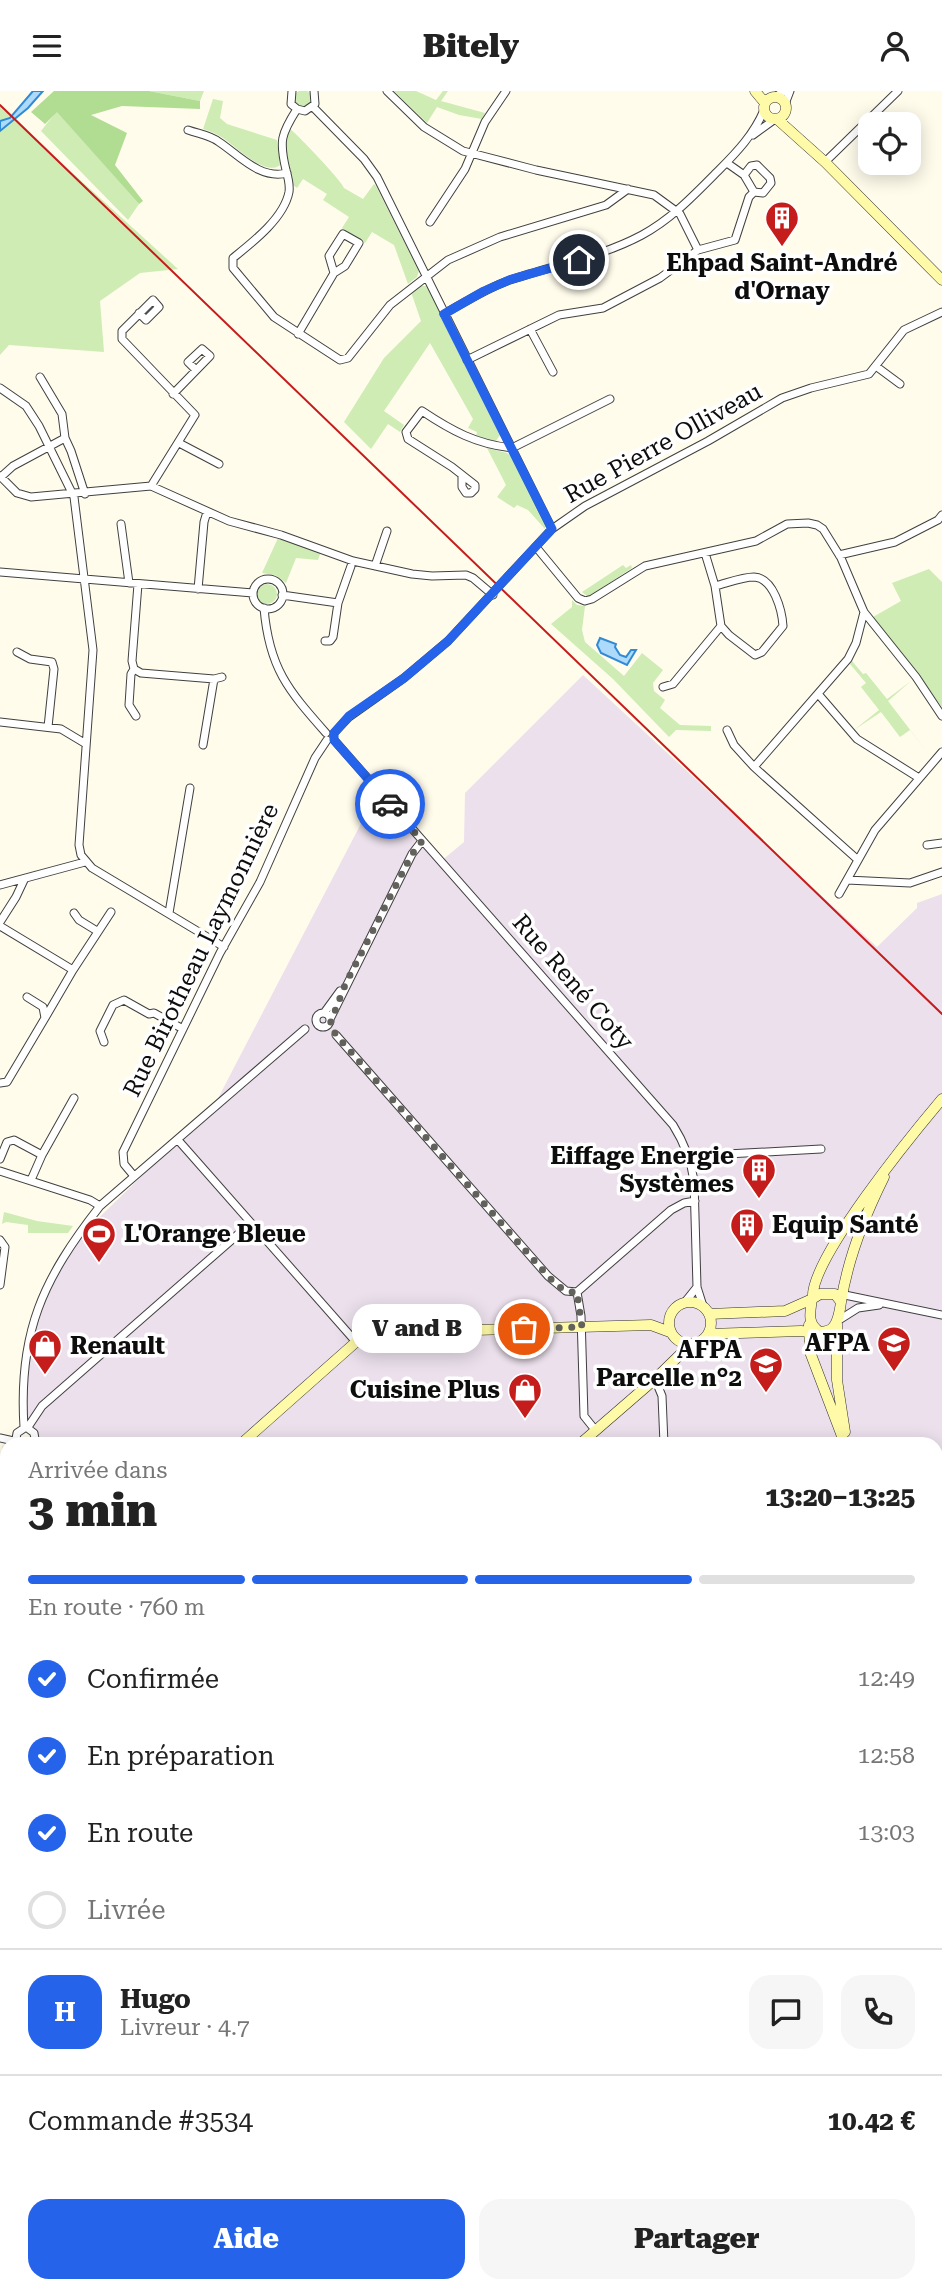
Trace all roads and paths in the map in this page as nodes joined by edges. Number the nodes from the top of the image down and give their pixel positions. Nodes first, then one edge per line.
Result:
1 (292, 91) edge
2 (314, 91) edge
3 (387, 91) edge
4 (506, 91) edge
5 (755, 91) edge
6 (790, 91) edge
7 (898, 91) edge
8 (771, 98) edge
9 (313, 107) junction
10 (785, 108) junction
11 (297, 109) junction
12 (776, 119) junction
13 (188, 130) dead end
14 (747, 139) junction
15 (472, 154) junction
16 (825, 162) junction
17 (727, 163) junction
18 (287, 173) junction
19 (744, 175) junction
20 (628, 188) junction
21 (754, 192) junction
22 (677, 211) junction
23 (430, 222) dead end
24 (698, 250) junction
25 (334, 273) junction
26 (426, 276) junction
27 (942, 280) edge
28 (942, 312) edge
29 (139, 313) dead end
30 (444, 314) junction
31 (530, 329) junction
32 (298, 334) junction
33 (467, 360) junction
34 (877, 367) junction
35 (196, 370) dead end
36 (553, 372) dead end
37 (40, 377) dead end
38 (900, 384) dead end
39 (0, 388) edge
40 (173, 394) junction
41 (610, 399) dead end
42 (65, 439) junction
43 (179, 443) junction
44 (50, 447) junction
45 (512, 448) junction
46 (219, 464) dead end
47 (1, 476) edge
48 (462, 476) dead end
49 (151, 486) junction
50 (85, 494) junction
51 (73, 495) junction
52 (207, 512) junction
53 (941, 520) edge
54 (121, 524) dead end
55 (552, 529) junction
56 (387, 531) dead end
57 (536, 547) junction
58 (705, 553) junction
59 (839, 555) junction
60 (351, 566) dead end
61 (375, 566) junction
62 (0, 572) edge
63 (85, 580) junction
64 (134, 584) junction
65 (715, 586) junction
66 (198, 589) junction
67 (253, 593) junction
68 (282, 595) junction
69 (492, 595) junction
70 (338, 603) junction
71 (264, 608) junction
72 (864, 612) junction
73 (721, 626) junction
74 (325, 641) dead end
75 (17, 652) dead end
76 (134, 669) junction
77 (663, 687) dead end
78 (819, 695) junction
79 (136, 716) dead end
80 (942, 716) edge
81 (0, 722) edge
82 (48, 727) junction
83 (727, 730) dead end
84 (330, 736) junction
85 (86, 744) junction
86 (203, 745) dead end
87 (942, 752) edge
88 (754, 767) junction
89 (919, 778) junction
90 (190, 788) dead end
91 (422, 841) junction
92 (942, 843) edge
93 (927, 845) dead end
94 (858, 860) junction
95 (85, 862) junction
96 (942, 872) edge
97 (24, 880) junction
98 (847, 880) junction
99 (0, 885) edge
100 (839, 894) dead end
101 (111, 912) dead end
102 (74, 913) dead end
103 (169, 913) junction
104 (0, 924) edge
105 (97, 931) junction
106 (224, 947) junction
107 (73, 970) junction
108 (27, 997) dead end
109 (45, 1018) junction
110 (324, 1022) junction
111 (183, 1029) junction
112 (104, 1042) dead end
113 (0, 1083) edge
114 (74, 1098) dead end
115 (942, 1099) edge
116 (178, 1140) junction
117 (821, 1149) dead end
118 (42, 1155) junction
119 (690, 1156) junction
120 (0, 1159) edge
121 (891, 1164) junction
122 (0, 1171) edge
123 (134, 1177) junction
124 (31, 1180) junction
125 (695, 1201) junction
126 (100, 1206) junction
127 (251, 1223) junction
128 (2, 1241) edge
129 (0, 1286) edge
130 (697, 1287) junction
131 (577, 1292) junction
132 (840, 1297) junction
133 (812, 1299) junction
134 (685, 1302) junction
135 (883, 1304) junction
136 (706, 1310) junction
137 (670, 1315) junction
138 (942, 1315) edge
139 (838, 1322) junction
140 (652, 1325) junction
141 (582, 1327) junction
142 (778, 1332) junction
143 (815, 1332) junction
144 (708, 1334) junction
145 (672, 1335) junction
146 (356, 1342) junction
147 (691, 1344) junction
148 (810, 1352) junction
149 (674, 1362) junction
150 (656, 1379) junction
151 (29, 1429) junction
152 (596, 1431) junction
153 (17, 1433) junction
154 (3, 1437) edge
155 (18, 1437) edge
156 (31, 1437) edge
157 (249, 1437) edge
158 (589, 1437) edge
159 (664, 1437) edge
160 (844, 1437) edge
161 (846, 1437) edge

1 - 11 street
2 - 9 street
3 - 15 street
4 - 15 street
5 - 8 main road
6 - 10 street
7 - 16 street
8 - 10 main road
8 - 12 main road
8 - 14 street
9 - 11 street
9 - 26 street
10 - 12 main road
10 - 16 main road
11 - 18 street
12 - 14 street
12 - 16 main road
13 - 18 street
14 - 17 street
15 - 20 street
15 - 23 street
16 - 27 main road
17 - 19 street
17 - 22 street
18 - 32 street
19 - 21 street
19 - 21 street
20 - 22 street
20 - 26 street
21 - 24 street
22 - 24 street
22 - 30 street
24 - 31 street
25 - 25 street
25 - 32 street
26 - 30 street
26 - 32 street
28 - 34 street
29 - 40 street
30 - 33 street
31 - 33 street
31 - 36 street
33 - 45 street
34 - 38 street
34 - 55 street, Rue Pierre Olliveau
35 - 40 street
37 - 42 street
39 - 44 street
40 - 43 street
41 - 45 street
42 - 44 street
42 - 50 street
43 - 46 street
43 - 49 street
44 - 47 street
44 - 51 street
45 - 48 street
45 - 55 street
47 - 51 street
49 - 50 street
49 - 52 street
50 - 51 street
51 - 63 street
52 - 61 street
52 - 66 street
53 - 59 street
54 - 64 street
55 - 57 street, Rue Pierre Olliveau
56 - 61 street
57 - 58 street
57 - 69 street, Rue Pierre Olliveau
58 - 59 street
58 - 65 street
59 - 72 street
60 - 70 street
61 - 69 street
62 - 63 street
63 - 64 street
63 - 85 street
64 - 66 street
64 - 76 street
65 - 73 street
65 - 73 street
66 - 67 street
67 - 68 street
67 - 71 street
68 - 70 street
68 - 71 street
69 - 84 street, Rue Birotheau Laymonnière
70 - 74 street
71 - 84 street, Rue René Coty
72 - 78 street
72 - 80 street
73 - 77 street
75 - 82 street
76 - 79 street
76 - 86 street
78 - 88 street
78 - 89 street
81 - 82 street
82 - 85 street
83 - 88 street
84 - 91 street, Rue René Coty
84 - 106 street, Rue Birotheau Laymonnière
85 - 95 street
87 - 89 street
88 - 94 street
89 - 94 street
90 - 103 street
91 - 110 street
91 - 119 street, Rue René Coty
92 - 93 street
94 - 98 street
95 - 97 street
95 - 103 street
96 - 98 street
97 - 99 street
97 - 104 street
98 - 100 street
101 - 105 street
102 - 105 street
103 - 106 street
104 - 107 street
105 - 107 street
106 - 111 street, Rue Birotheau Laymonnière
107 - 109 street
108 - 109 street
109 - 113 street
110 - 116 street
110 - 131 street
111 - 112 street
111 - 123 street, Rue Birotheau Laymonnière
114 - 118 street
115 - 121 main road
116 - 123 street
116 - 127 street
117 - 119 street
118 - 120 street
118 - 124 street
119 - 125 street, Rue René Coty
121 - 132 main road
121 - 133 main road
122 - 124 street
123 - 126 street
124 - 126 street
125 - 130 street, Rue René Coty
125 - 131 street
126 - 151 street
127 - 146 street
127 - 151 street
128 - 129 street
130 - 134 street
130 - 136 street, Rue René Coty
131 - 141 street
132 - 133 main road
132 - 135 street
132 - 139 main road
133 - 136 main road
133 - 143 main road
134 - 136 main road
134 - 137 main road
135 - 138 street
135 - 139 street
136 - 144 main road
137 - 140 main road
137 - 145 main road
139 - 143 main road
139 - 161 main road
140 - 141 main road
140 - 145 main road
141 - 146 main road
141 - 152 street
142 - 143 main road
142 - 144 main road
142 - 148 main road
143 - 148 main road
144 - 147 main road
145 - 147 main road
145 - 149 main road
146 - 157 main road
147 - 149 main road
148 - 160 main road
149 - 150 main road
150 - 152 main road
150 - 159 street
151 - 153 street
151 - 156 street
152 - 158 main road
153 - 154 street
153 - 155 street

